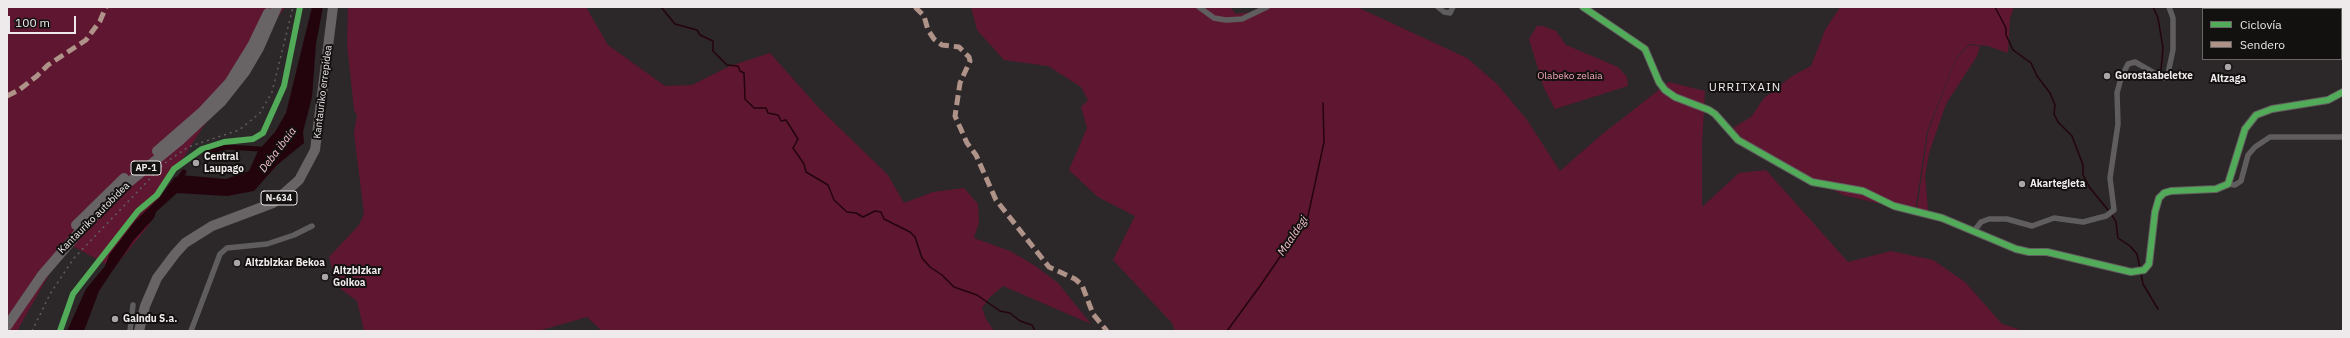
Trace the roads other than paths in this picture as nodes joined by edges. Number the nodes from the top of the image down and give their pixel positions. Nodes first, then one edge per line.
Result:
1 (270, 7) edge
2 (277, 7) edge
3 (333, 7) edge
4 (1200, 7) edge
5 (1267, 7) edge
6 (1438, 7) edge
7 (1453, 7) edge
8 (1583, 7) edge
9 (2169, 7) edge
10 (2343, 92) edge
11 (2343, 137) edge
12 (2228, 184) junction
13 (312, 226) dead end
14 (1974, 231) junction
15 (133, 305) dead end
16 (7, 313) edge
17 (7, 326) edge
18 (130, 331) edge
19 (139, 331) edge
20 (191, 331) edge

1 - 16 highway, Kantauriko autobidea / AP-1
2 - 17 highway, Kantauriko autobidea / AP-1
3 - 19 highway, Kantauriko errepidea / N-634
4 - 5 street
6 - 7 street
8 - 14 street
9 - 14 street
10 - 12 street
11 - 12 street
12 - 14 street
13 - 20 street
15 - 18 street

